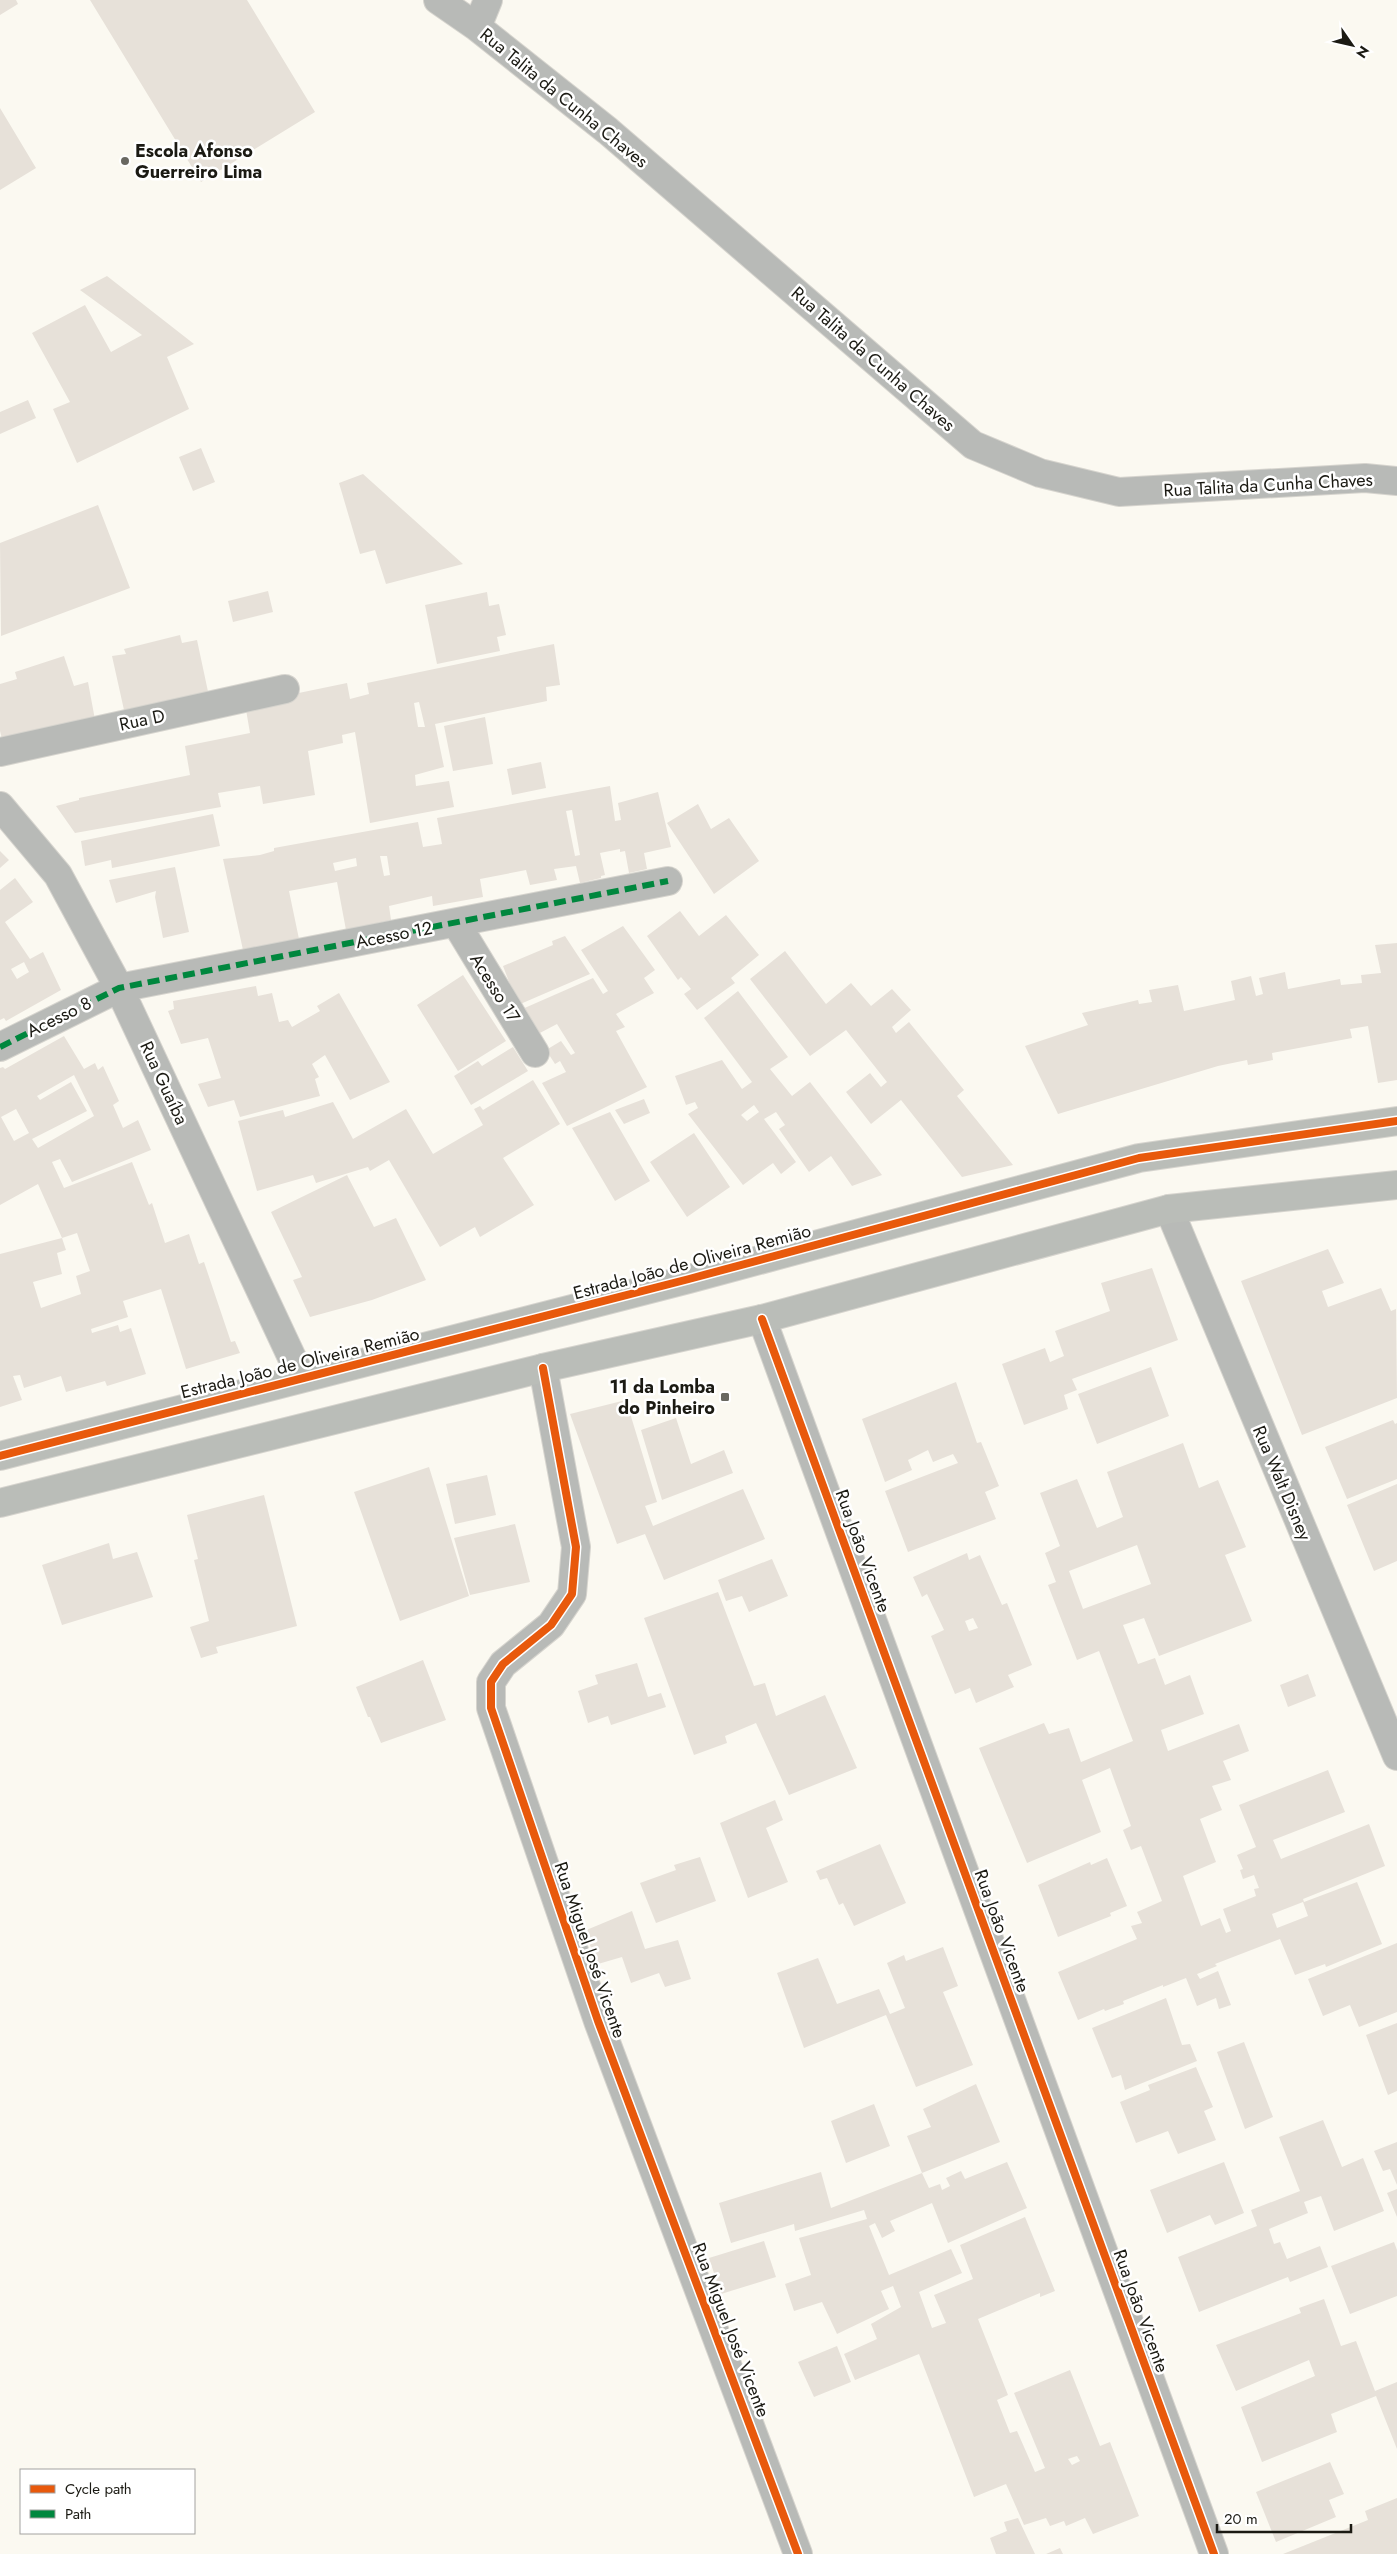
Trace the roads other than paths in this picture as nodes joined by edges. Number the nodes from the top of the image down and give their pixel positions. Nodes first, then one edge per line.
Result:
1 (438, 0) edge
2 (488, 0) edge
3 (477, 27) junction
4 (1397, 481) edge
5 (285, 689) dead end
6 (0, 752) edge
7 (0, 806) edge
8 (668, 881) dead end
9 (456, 923) junction
10 (119, 988) junction
11 (0, 1047) edge
12 (535, 1053) dead end
13 (1397, 1121) edge
14 (1397, 1186) edge
15 (1169, 1208) junction
16 (762, 1319) junction
17 (543, 1368) junction
18 (301, 1377) junction
19 (0, 1456) edge
20 (0, 1503) edge
21 (1397, 1756) edge
22 (798, 2554) edge
23 (1214, 2554) edge

1 - 3 street, Rua Talita da Cunha Chaves
2 - 3 street
3 - 4 street, Rua Talita da Cunha Chaves
5 - 6 street, Rua D
7 - 10 street, Rua Guaíba
8 - 9 street, Acesso 12
9 - 10 street, Acesso 12
9 - 12 street, Acesso 17
10 - 11 street, Acesso 8
10 - 18 street, Rua Guaíba
13 - 18 main road, Estrada João de Oliveira Remião
14 - 15 main road
15 - 16 main road
15 - 21 street, Rua Walt Disney
16 - 17 main road
16 - 23 street, Rua João Vicente
17 - 20 main road
17 - 22 street, Rua Miguel José Vicente
18 - 19 main road, Estrada João de Oliveira Remião

